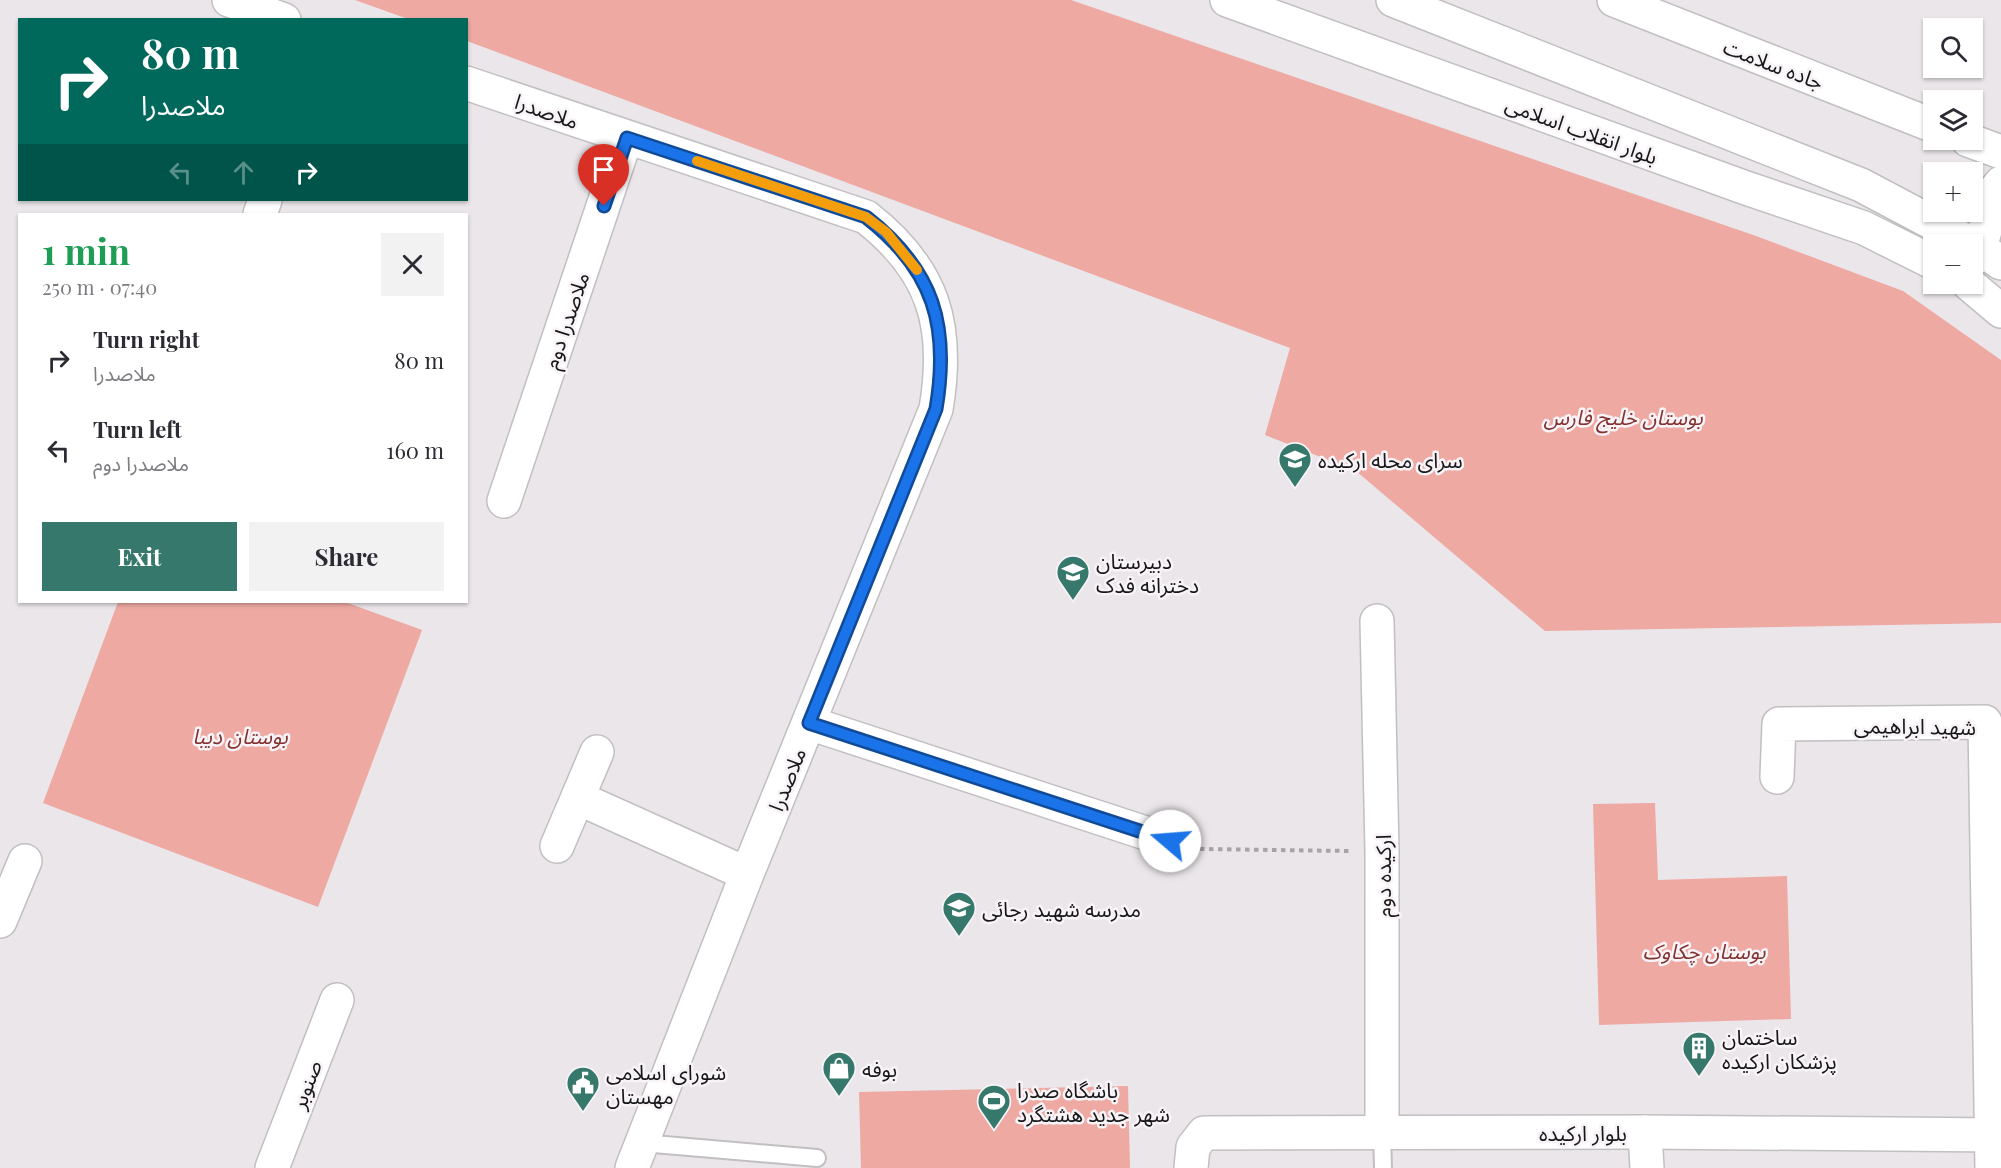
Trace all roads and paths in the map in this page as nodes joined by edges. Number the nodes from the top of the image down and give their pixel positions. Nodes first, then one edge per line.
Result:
1 (229, 0) edge
2 (1227, 0) edge
3 (1393, 0) edge
4 (1614, 0) edge
5 (278, 18) edge
6 (468, 84) edge
7 (1923, 122) edge
8 (627, 138) junction
9 (1983, 145) edge
10 (2001, 152) edge
11 (2001, 183) edge
12 (1989, 252) edge
13 (1923, 258) edge
14 (1981, 294) edge
15 (2001, 311) edge
16 (504, 501) dead end
17 (1377, 621) dead end
18 (809, 723) junction
19 (597, 752) dead end
20 (1777, 777) dead end
21 (578, 798) junction
22 (1170, 841) joint
23 (557, 846) dead end
24 (1383, 851) junction
25 (25, 861) dead end
26 (747, 874) junction
27 (0, 921) edge
28 (337, 1000) dead end
29 (1382, 1132) junction
30 (1645, 1132) junction
31 (1996, 1135) edge
32 (637, 1156) edge
33 (817, 1158) dead end
34 (272, 1168) edge
35 (1191, 1168) edge
36 (1383, 1168) edge
37 (1647, 1168) edge
38 (1992, 1168) edge

1 - 5 street
2 - 13 street, بلوار انقلاب اسلامی
3 - 12 street
4 - 7 street, جاده سلامت
6 - 8 street, ملاصدرا
8 - 16 street, ملاصدرا دوم
8 - 18 street, ملاصدرا
9 - 10 street
11 - 12 street
14 - 15 street
17 - 24 street, ارکیده دوم
18 - 22 street
18 - 26 street, ملاصدرا
19 - 21 street
20 - 31 street, شهید ابراهیمی
21 - 23 street
21 - 26 street
22 - 24 path
24 - 29 street, ارکیده دوم
25 - 27 street
26 - 32 street, ملاصدرا
28 - 34 street, صنوبر
29 - 30 street, بلوار ارکیده
29 - 35 street, بلوار ارکیده
29 - 36 lane
30 - 31 street, بلوار ارکیده
30 - 37 street
31 - 38 street
32 - 33 lane

